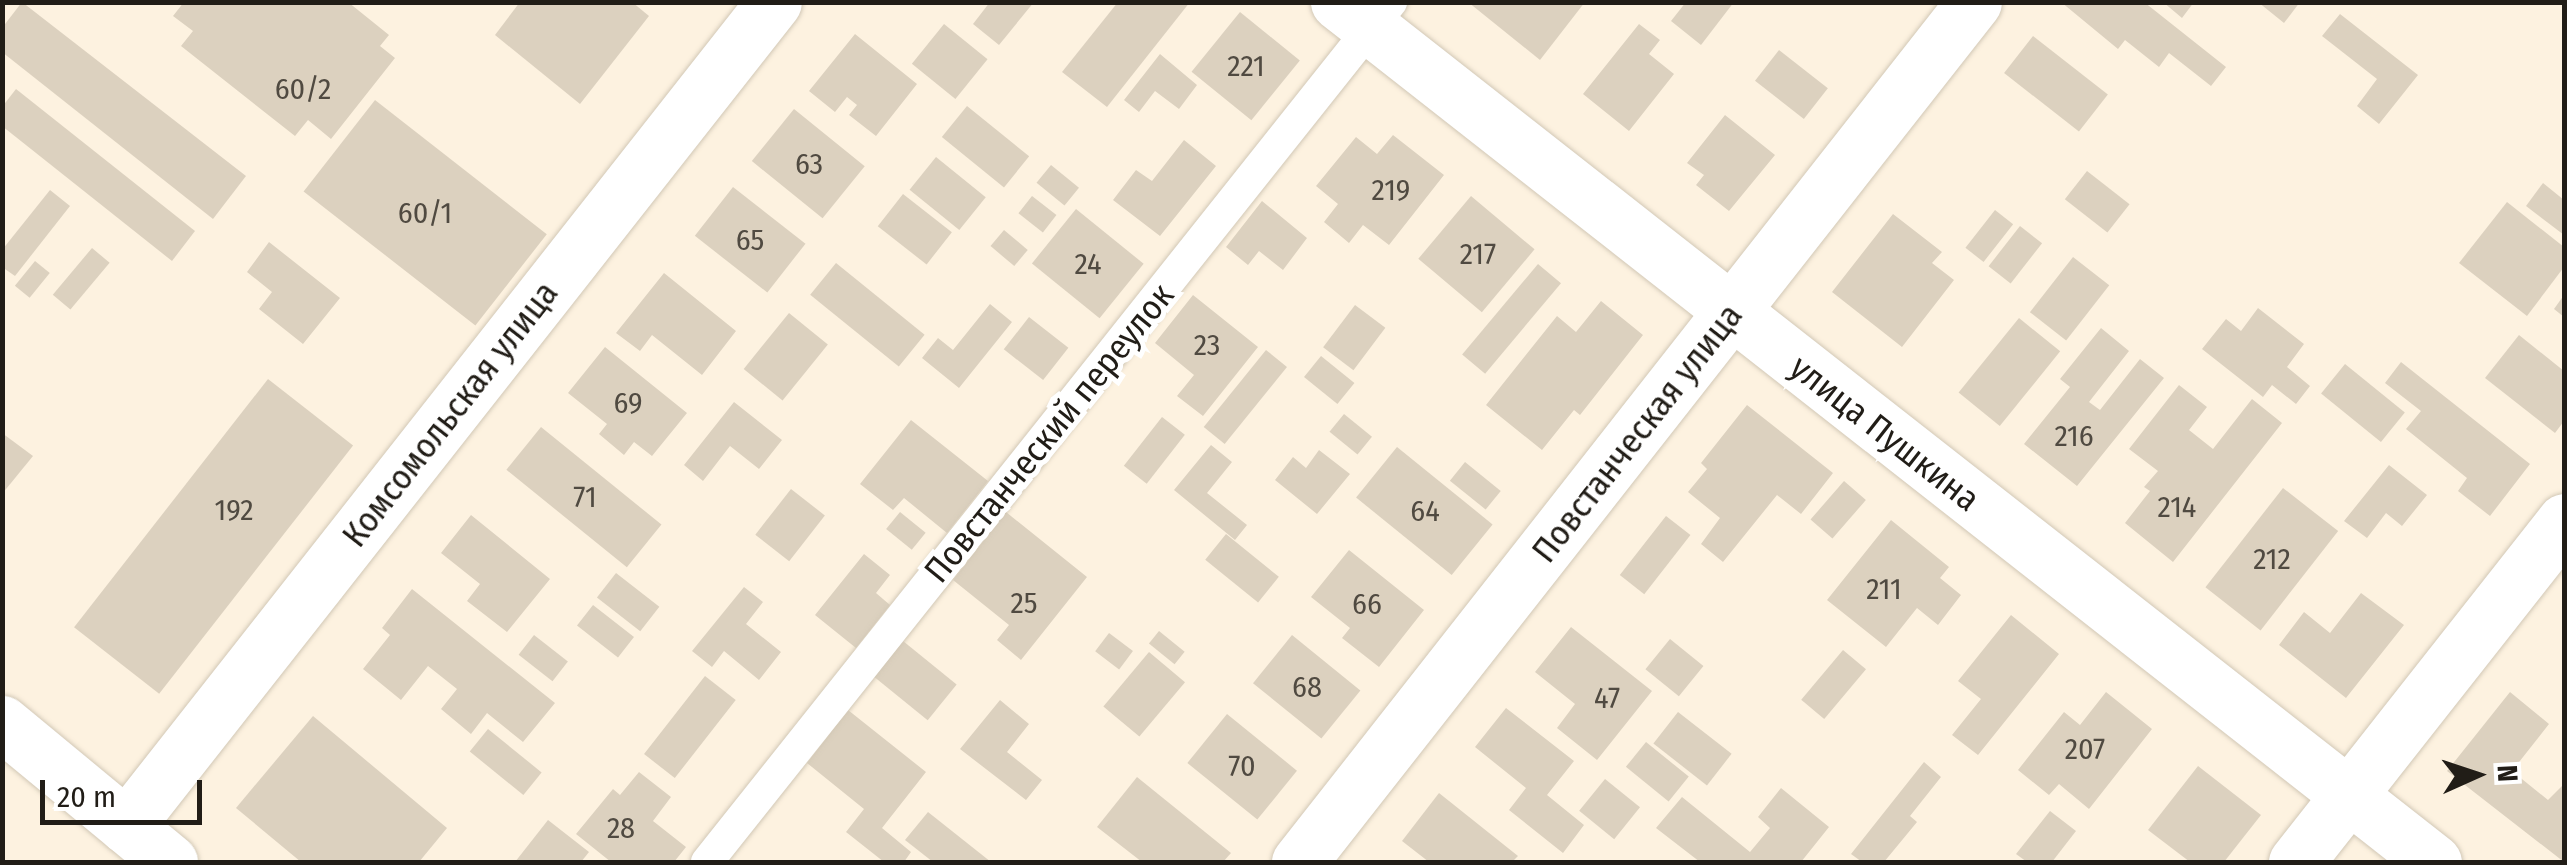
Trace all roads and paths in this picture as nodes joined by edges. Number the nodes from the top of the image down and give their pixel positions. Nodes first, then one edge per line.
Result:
1 (774, 2) edge
2 (1974, 2) edge
3 (1367, 11) edge
4 (1731, 313) junction
5 (2564, 521) edge
6 (2, 724) edge
7 (2349, 795) junction
8 (126, 826) junction
9 (170, 862) edge
10 (707, 862) edge
11 (1299, 862) edge
12 (2296, 862) edge
13 (2434, 862) edge

1 - 8 street, Комсомольская улица
2 - 4 street, Повстанческая улица
3 - 4 street, улица Пушкина
3 - 10 lane, Повстанческий переулок
4 - 7 street, улица Пушкина
4 - 11 street, Повстанческая улица
5 - 7 street
6 - 8 street
7 - 12 street
7 - 13 street, улица Пушкина
8 - 9 street

